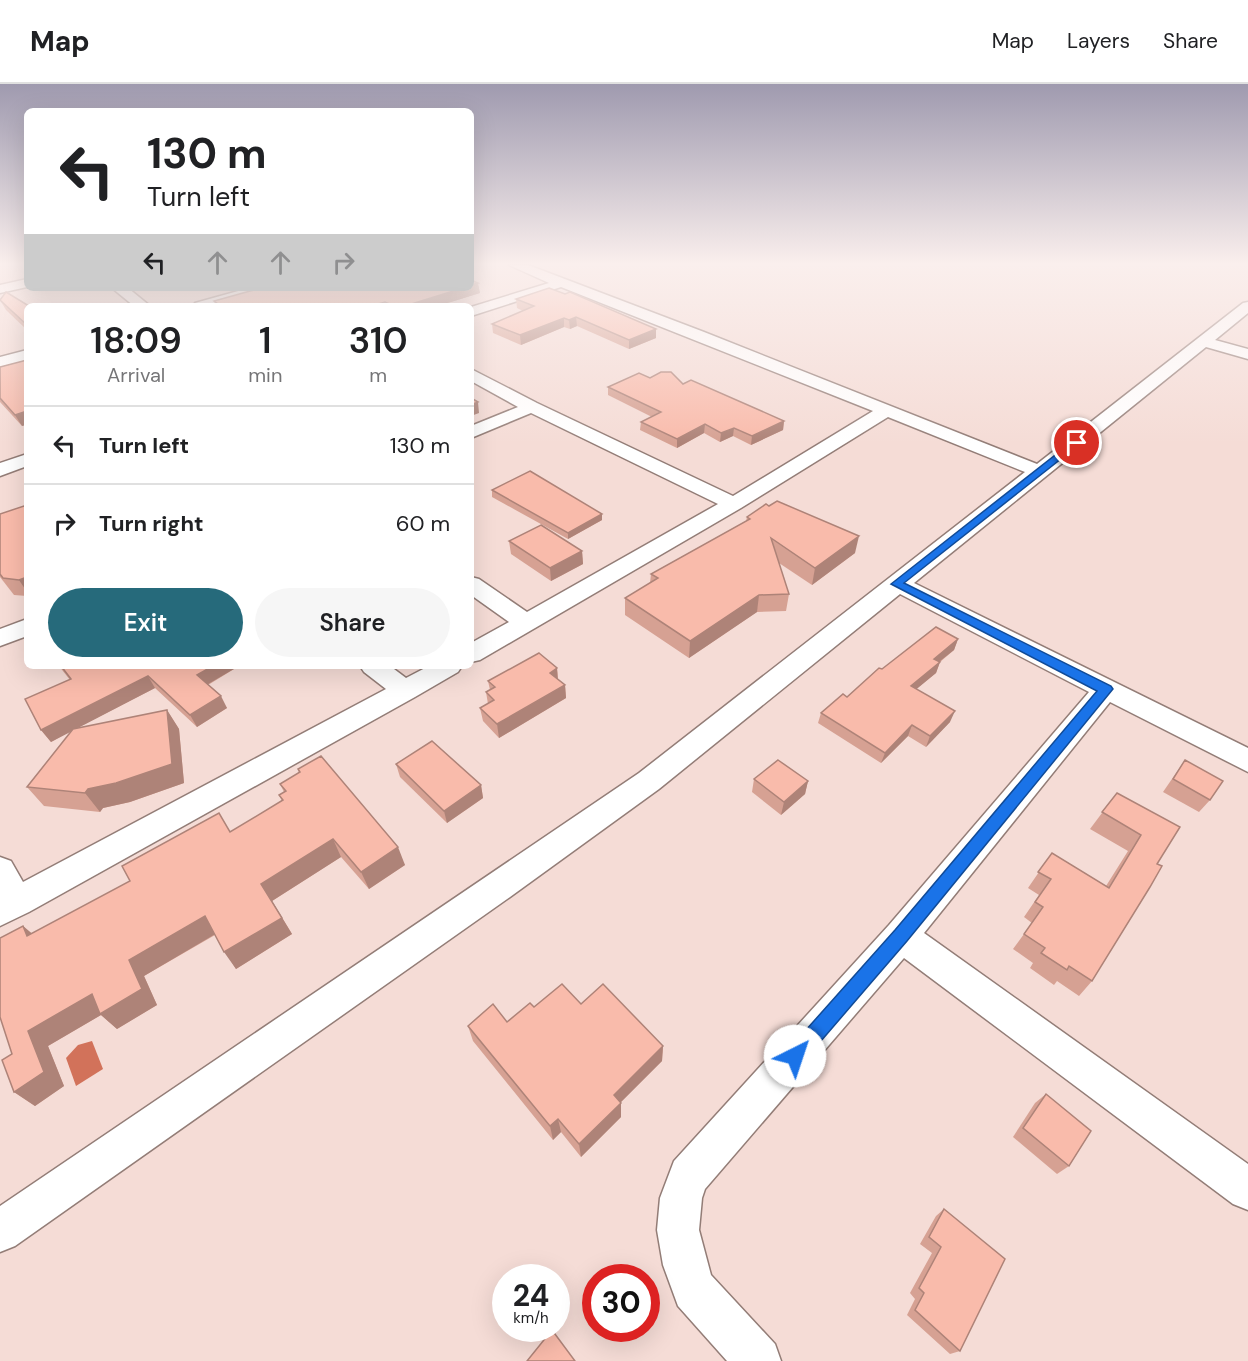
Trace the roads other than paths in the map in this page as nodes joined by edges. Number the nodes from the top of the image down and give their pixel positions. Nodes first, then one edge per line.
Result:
1 (671, 325) edge
2 (1224, 325) edge
3 (1202, 341) junction
4 (1248, 354) edge
5 (24, 356) edge
6 (0, 362) edge
7 (474, 377) edge
8 (531, 407) junction
9 (885, 411) junction
10 (474, 432) edge
11 (24, 461) edge
12 (0, 470) edge
13 (1041, 472) junction
14 (734, 504) junction
15 (897, 584) junction
16 (474, 586) edge
17 (526, 623) junction
18 (24, 628) edge
19 (0, 638) edge
20 (474, 652) edge
21 (378, 669) edge
22 (444, 669) edge
23 (1106, 689) junction
24 (406, 691) junction
25 (1248, 761) edge
26 (0, 871) edge
27 (8, 906) edge
28 (901, 936) junction
29 (1248, 1189) edge
30 (0, 1231) edge
31 (758, 1361) edge

1 - 9 street
2 - 3 street
3 - 4 street
3 - 13 street
5 - 6 street
7 - 8 street
8 - 10 street
8 - 14 street
9 - 13 street
9 - 14 street
11 - 12 street
13 - 15 street
14 - 17 street
15 - 23 street
15 - 30 street
16 - 17 street
17 - 20 street
18 - 19 street
21 - 24 street
22 - 24 street
23 - 25 street
23 - 28 street
24 - 27 street
26 - 27 street
28 - 29 street
28 - 31 street

